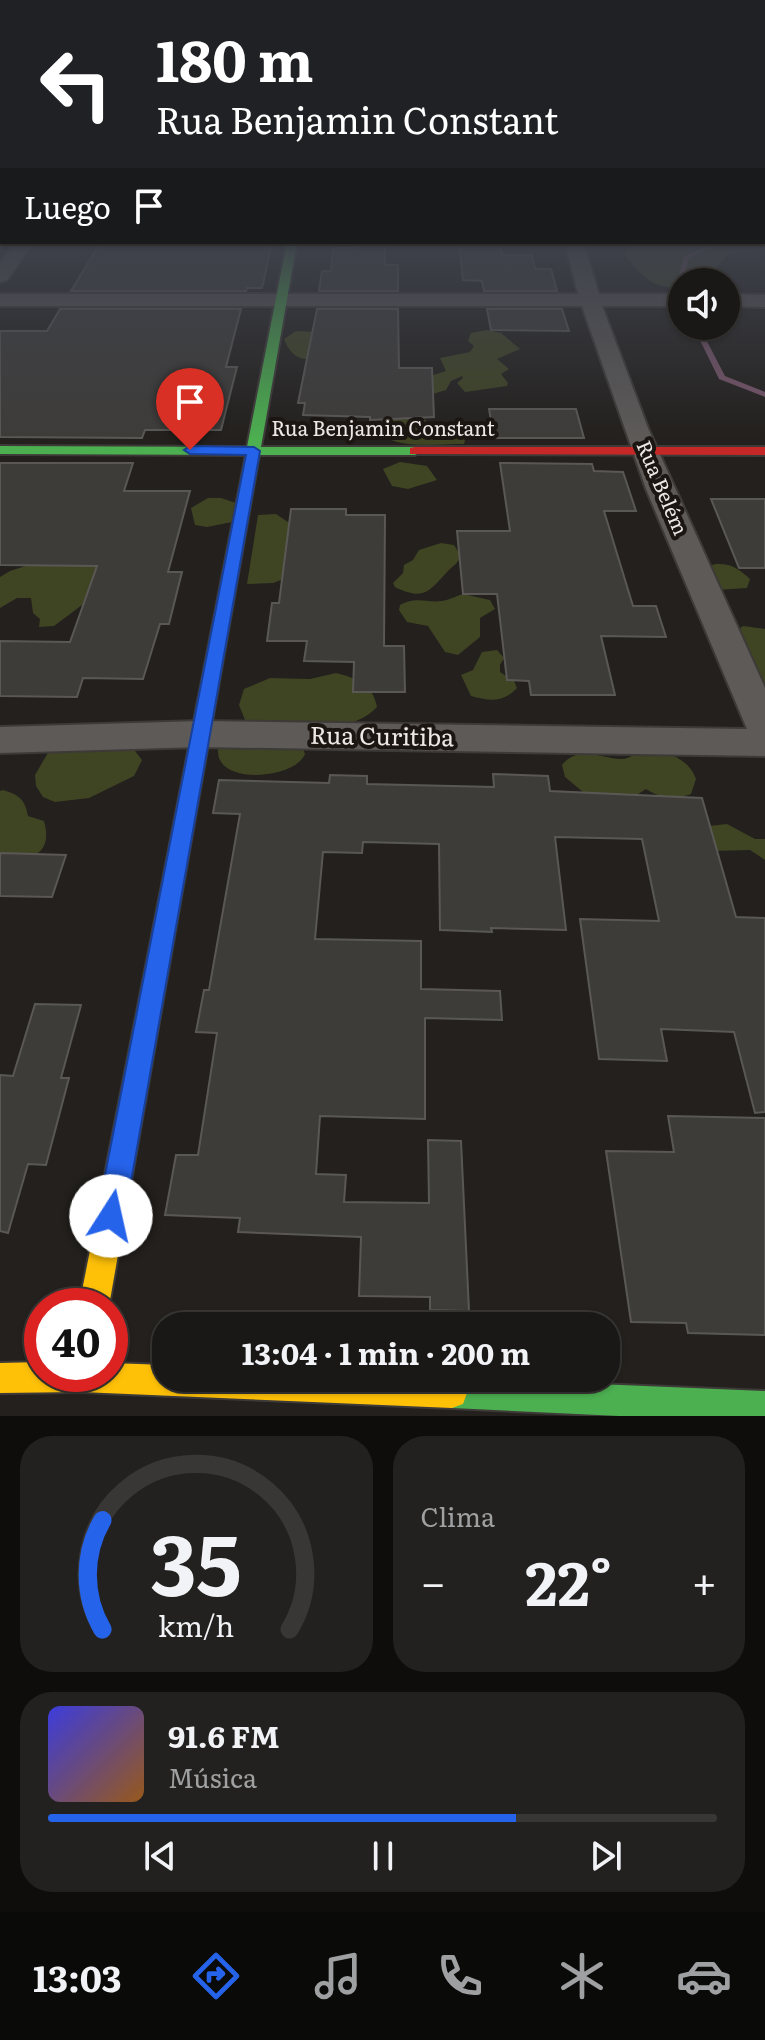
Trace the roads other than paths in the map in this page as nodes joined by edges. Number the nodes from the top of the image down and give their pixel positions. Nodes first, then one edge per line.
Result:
1 (279, 305) edge
2 (591, 305) edge
3 (0, 450) edge
4 (254, 451) junction
5 (645, 451) junction
6 (765, 451) edge
7 (765, 728) edge
8 (200, 734) junction
9 (0, 740) edge
10 (765, 743) edge
11 (97, 1288) edge
12 (0, 1378) edge
13 (24, 1381) edge
14 (128, 1390) edge
15 (765, 1407) edge

1 - 4 street
2 - 5 street, Rua Belém
3 - 4 street, Rua Benjamin Constant
4 - 5 street, Rua Benjamin Constant
4 - 8 street
5 - 6 street, Rua Benjamin Constant
5 - 7 street, Rua Belém
8 - 9 street, Rua Curitiba
8 - 10 street, Rua Curitiba
8 - 11 street
12 - 13 street
14 - 15 street

